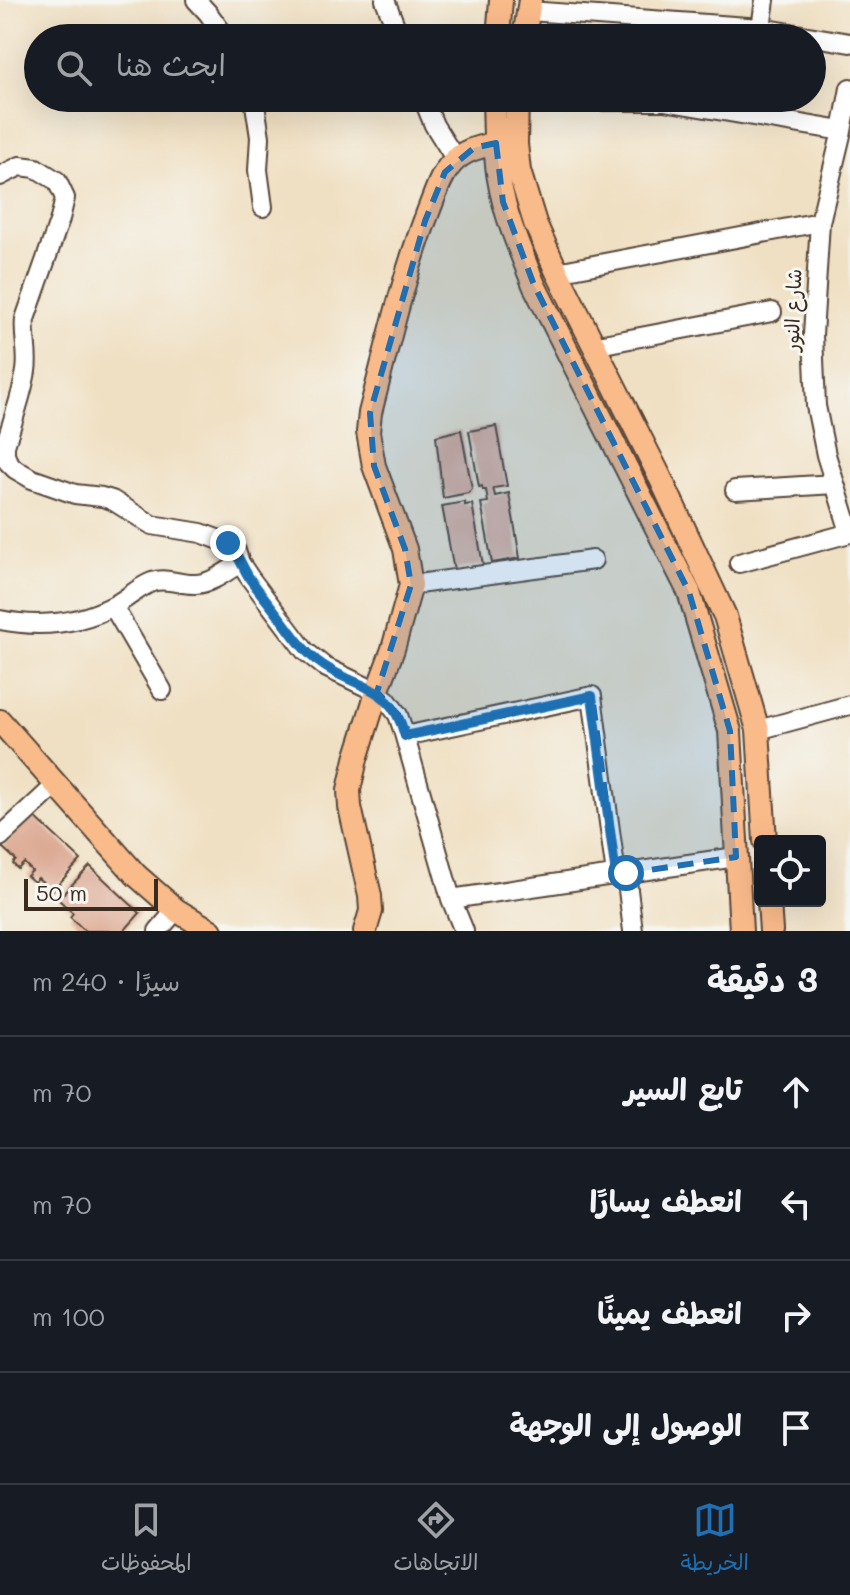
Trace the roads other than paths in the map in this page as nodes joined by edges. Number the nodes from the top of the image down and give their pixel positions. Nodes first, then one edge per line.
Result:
1 (196, 0) edge
2 (385, 0) edge
3 (501, 0) edge
4 (765, 0) edge
5 (530, 6) edge
6 (216, 24) edge
7 (394, 24) edge
8 (499, 24) edge
9 (719, 24) edge
10 (762, 24) edge
11 (826, 39) edge
12 (850, 43) edge
13 (850, 88) edge
14 (256, 112) edge
15 (429, 112) edge
16 (505, 112) edge
17 (511, 112) edge
18 (729, 112) edge
19 (842, 131) junction
20 (496, 143) junction
21 (456, 160) junction
22 (0, 176) edge
23 (263, 207) dead end
24 (820, 222) junction
25 (557, 272) junction
26 (772, 312) dead end
27 (593, 346) junction
28 (7, 411) edge
29 (2, 454) edge
30 (835, 484) junction
31 (735, 490) dead end
32 (850, 532) edge
33 (593, 560) dead end
34 (240, 563) junction
35 (739, 563) dead end
36 (411, 585) junction
37 (113, 606) junction
38 (0, 620) edge
39 (162, 690) dead end
40 (377, 692) junction
41 (850, 705) edge
42 (0, 721) edge
43 (758, 730) junction
44 (405, 736) junction
45 (57, 784) junction
46 (765, 835) edge
47 (0, 837) edge
48 (736, 857) junction
49 (621, 874) junction
50 (451, 899) junction
51 (769, 907) edge
52 (176, 910) junction
53 (158, 931) edge
54 (211, 931) edge
55 (365, 931) edge
56 (464, 931) edge
57 (633, 931) edge
58 (741, 931) edge
59 (771, 931) edge

1 - 6 street
2 - 7 street
3 - 8 main road
4 - 10 street
5 - 9 street
11 - 12 street
13 - 19 street, شارع النور
14 - 23 street
15 - 21 street
16 - 20 main road
17 - 25 main road
18 - 19 street
19 - 24 street, شارع النور
20 - 21 main road
20 - 48 main road
21 - 36 main road
22 - 28 street
24 - 25 street
24 - 30 street, شارع النور
25 - 27 main road
26 - 27 street
27 - 43 main road
28 - 29 street
29 - 34 street
30 - 31 street
30 - 32 street, شارع النور
32 - 35 street
33 - 36 street
34 - 37 street
34 - 40 street
36 - 40 main road
37 - 38 street
37 - 39 street
40 - 44 street
40 - 55 main road
41 - 43 street
42 - 45 main road
43 - 46 main road
44 - 49 street
44 - 50 street
45 - 47 street
45 - 52 main road
48 - 49 street
48 - 58 main road
49 - 50 street
49 - 57 street
50 - 56 street
51 - 59 main road
52 - 53 street
52 - 54 main road

